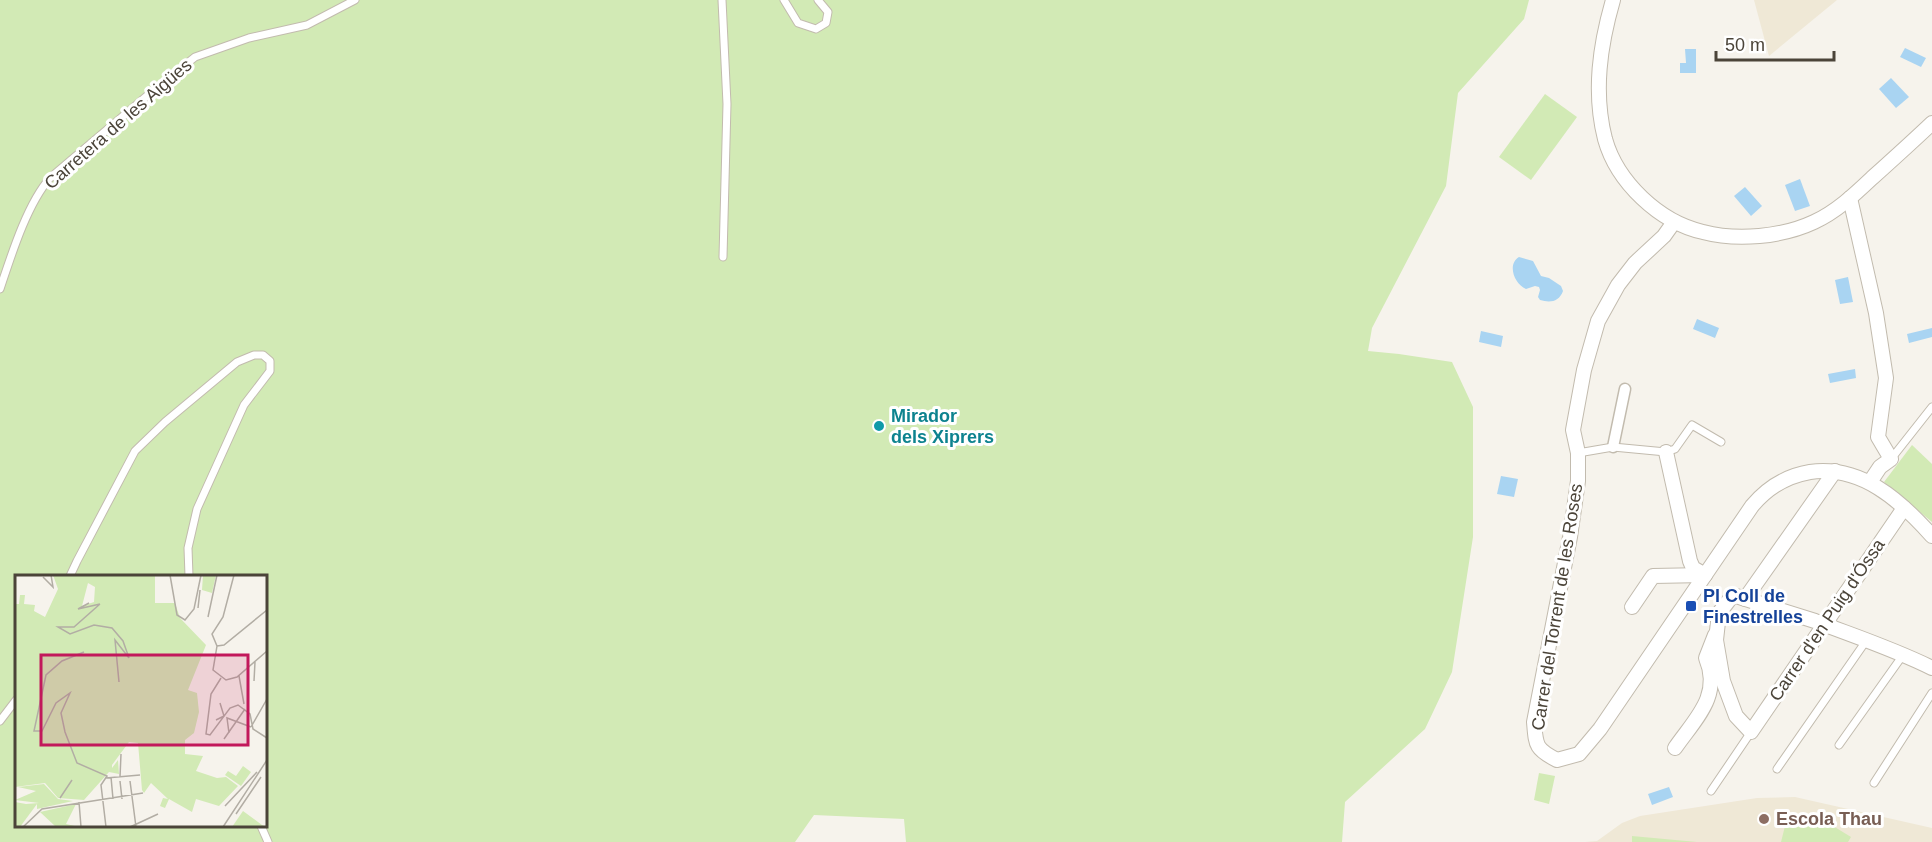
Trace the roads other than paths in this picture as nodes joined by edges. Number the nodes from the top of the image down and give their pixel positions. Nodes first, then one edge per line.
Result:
1 (355, 0) edge
2 (722, 0) edge
3 (784, 0) edge
4 (818, 0) edge
5 (1613, 0) edge
6 (1932, 123) edge
7 (1850, 198) junction
8 (1674, 222) junction
9 (723, 257) dead end
10 (1, 286) edge
11 (1625, 389) dead end
12 (1932, 407) edge
13 (1721, 442) dead end
14 (1613, 447) junction
15 (1666, 452) junction
16 (1578, 453) junction
17 (1891, 459) junction
18 (1835, 471) junction
19 (1870, 482) junction
20 (1904, 508) junction
21 (1932, 536) edge
22 (71, 575) edge
23 (189, 575) edge
24 (1706, 575) junction
25 (1739, 597) junction
26 (1632, 607) dead end
27 (1824, 625) junction
28 (1718, 629) junction
29 (1866, 641) junction
30 (1903, 655) junction
31 (1932, 668) edge
32 (1932, 693) edge
33 (15, 701) edge
34 (0, 721) edge
35 (1751, 732) junction
36 (1839, 745) dead end
37 (1675, 748) dead end
38 (1777, 769) dead end
39 (1874, 783) dead end
40 (1711, 791) dead end
41 (262, 827) edge
42 (268, 842) edge

1 - 10 lane, Carretera de les Aigües
2 - 9 lane
3 - 4 lane
5 - 8 street
6 - 7 street
7 - 8 street
7 - 17 street
8 - 16 street, Carrer del Torrent de les Roses
11 - 14 street
12 - 17 lane
13 - 15 lane
14 - 15 lane
14 - 16 lane
15 - 24 street
16 - 24 street, Carrer del Torrent de les Roses
17 - 19 street
18 - 19 street, Carrer del Torrent de les Roses
18 - 24 street, Carrer del Torrent de les Roses
18 - 25 street
19 - 20 street, Carrer del Torrent de les Roses
20 - 21 street, Carrer del Torrent de les Roses
20 - 27 street, Carrer d'en Puig d'Óssa
22 - 23 lane
24 - 26 street
25 - 27 street
25 - 28 street
27 - 29 street
27 - 35 street, Carrer d'en Puig d'Óssa
28 - 35 street
28 - 37 street
29 - 30 street
29 - 38 lane
30 - 31 street
30 - 36 lane
32 - 39 lane
33 - 34 lane
35 - 40 lane, Carrer d'en Puig d'Óssa
41 - 42 lane

